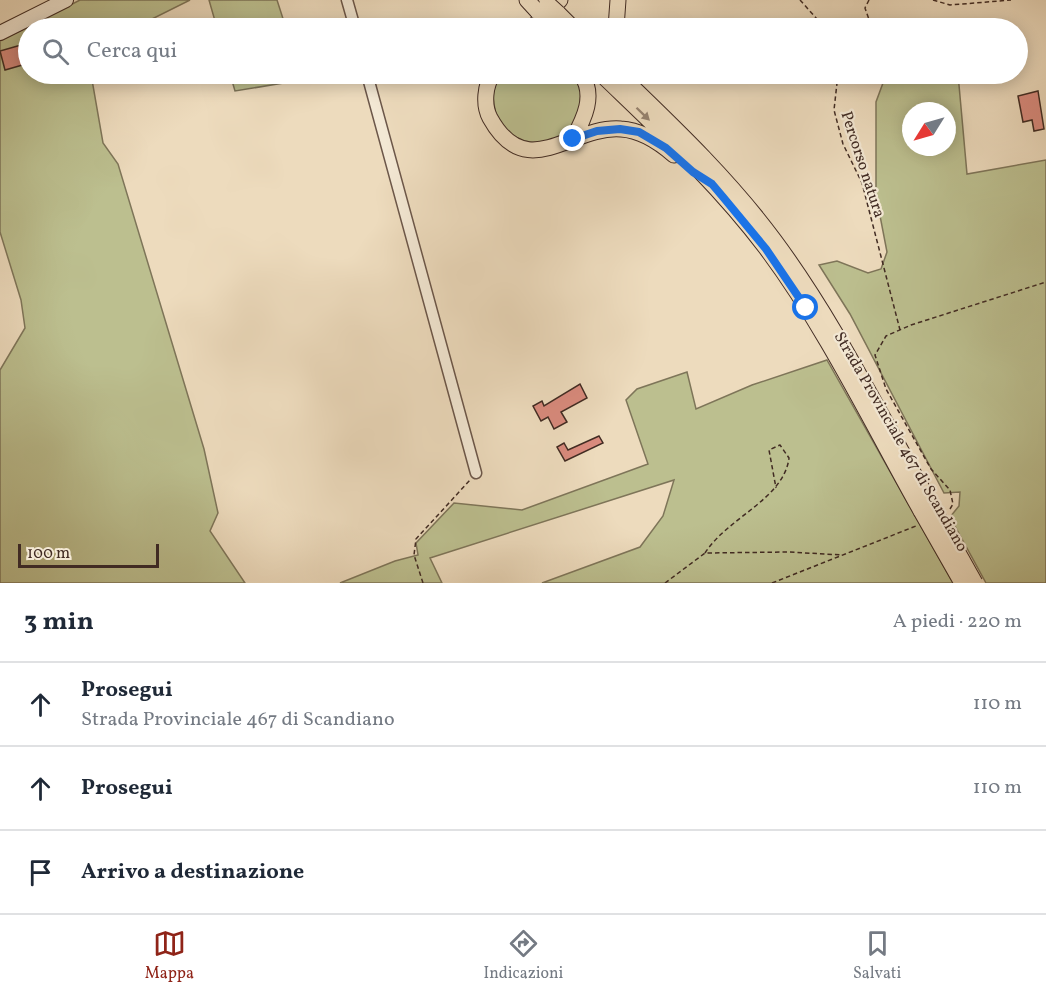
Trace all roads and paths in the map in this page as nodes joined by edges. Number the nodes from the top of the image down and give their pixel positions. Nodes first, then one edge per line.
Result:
1 (66, 0) edge
2 (347, 0) edge
3 (526, 0) edge
4 (618, 0) edge
5 (800, 0) edge
6 (869, 0) edge
7 (933, 0) edge
8 (1011, 0) edge
9 (551, 15) edge
10 (30, 18) edge
11 (352, 18) edge
12 (617, 18) edge
13 (816, 18) edge
14 (868, 18) edge
15 (18, 24) edge
16 (0, 33) edge
17 (370, 84) edge
18 (490, 84) edge
19 (584, 84) edge
20 (611, 84) edge
21 (629, 84) edge
22 (641, 84) edge
23 (837, 84) edge
24 (664, 118) junction
25 (573, 139) junction
26 (712, 184) junction
27 (1046, 282) edge
28 (900, 331) junction
29 (476, 473) joint
30 (776, 488) junction
31 (930, 513) junction
32 (705, 553) junction
33 (844, 555) junction
34 (423, 583) edge
35 (665, 583) edge
36 (772, 583) edge
37 (962, 583) edge
38 (975, 583) edge

1 - 10 main road
2 - 11 street
3 - 9 main road
4 - 12 main road
5 - 13 path
6 - 14 path
7 - 8 path
15 - 16 main road
17 - 29 street
18 - 25 main road
19 - 25 main road
20 -> 26 main road, Strada Provinciale 467 di Scandiano
21 - 24 main road, Strada Provinciale 467 di Scandiano
22 - 24 main road
23 - 28 path, Percorso natura
24 - 31 main road, Strada Provinciale 467 di Scandiano
25 - 26 main road
26 - 31 main road, Strada Provinciale 467 di Scandiano
27 - 28 path
28 - 31 path
29 - 34 path
30 - 30 path
30 - 32 path
31 - 33 path
31 - 37 main road, Strada Provinciale 467 di Scandiano, bridge
31 - 38 main road, Strada Provinciale 467 di Scandiano, bridge
32 - 33 path
32 - 35 path
33 - 36 path

